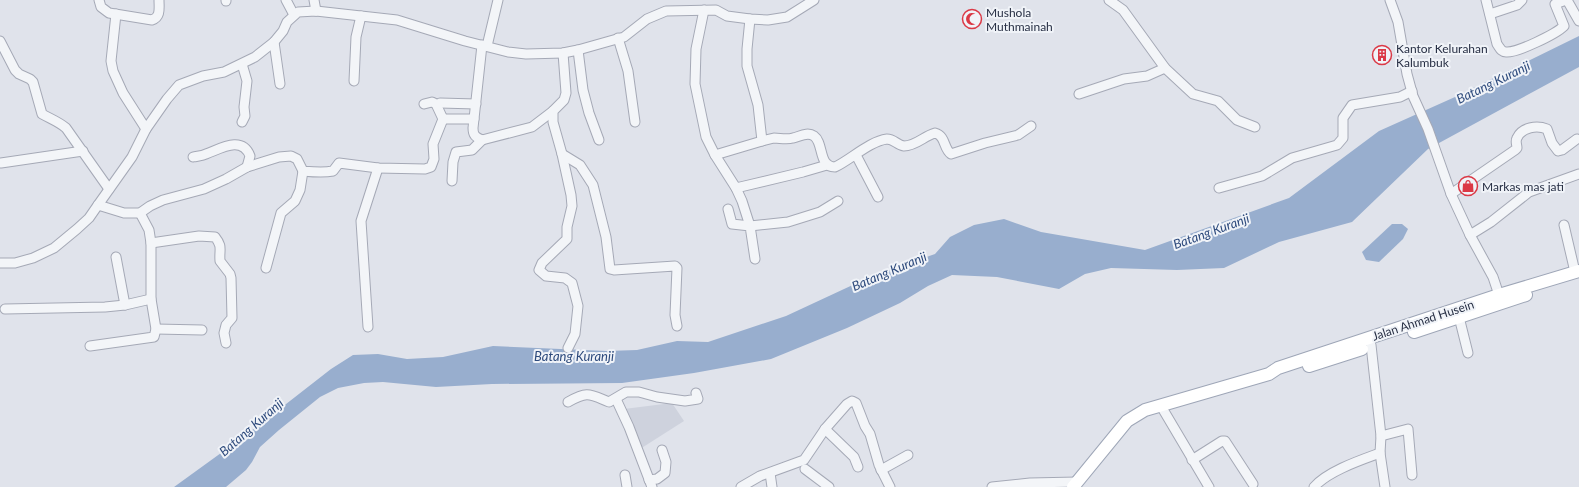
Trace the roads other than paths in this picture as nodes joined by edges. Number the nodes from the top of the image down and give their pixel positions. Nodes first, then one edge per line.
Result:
1 (99, 0) edge
2 (159, 0) edge
3 (286, 0) edge
4 (314, 0) edge
5 (498, 0) edge
6 (715, 0) edge
7 (814, 0) edge
8 (1109, 0) edge
9 (1390, 0) edge
10 (1486, 0) edge
11 (1522, 0) edge
12 (1566, 0) edge
13 (798, 5) edge
14 (704, 10) junction
15 (716, 10) junction
16 (316, 11) junction
17 (116, 14) junction
18 (1490, 14) junction
19 (294, 15) junction
20 (361, 16) junction
21 (750, 19) junction
22 (1579, 21) edge
23 (1564, 26) junction
24 (618, 38) junction
25 (274, 42) junction
26 (1, 44) edge
27 (485, 45) junction
28 (578, 50) junction
29 (563, 53) junction
30 (242, 64) junction
31 (1164, 68) junction
32 (354, 81) dead end
33 (280, 84) dead end
34 (1412, 93) junction
35 (1079, 94) dead end
36 (440, 103) dead end
37 (424, 104) dead end
38 (476, 104) junction
39 (553, 111) junction
40 (443, 119) junction
41 (474, 119) junction
42 (242, 122) dead end
43 (635, 122) dead end
44 (1031, 126) dead end
45 (1255, 127) dead end
46 (146, 129) junction
47 (1578, 139) dead end
48 (482, 140) junction
49 (599, 140) dead end
50 (762, 141) junction
51 (83, 151) junction
52 (562, 154) junction
53 (715, 155) junction
54 (856, 155) junction
55 (193, 158) dead end
56 (1, 163) dead end
57 (827, 165) junction
58 (247, 167) junction
59 (378, 168) junction
60 (303, 171) junction
61 (1579, 174) edge
62 (452, 181) dead end
63 (736, 188) junction
64 (1219, 188) dead end
65 (109, 189) junction
66 (1451, 194) junction
67 (878, 197) dead end
68 (838, 201) dead end
69 (98, 205) junction
70 (728, 209) dead end
71 (140, 213) junction
72 (1564, 225) dead end
73 (750, 226) junction
74 (1470, 234) junction
75 (151, 243) junction
76 (116, 257) dead end
77 (755, 259) dead end
78 (0, 263) edge
79 (266, 268) dead end
80 (1578, 274) edge
81 (1499, 294) junction
82 (151, 300) junction
83 (125, 305) junction
84 (5, 309) dead end
85 (1454, 315) junction
86 (368, 326) dead end
87 (677, 326) dead end
88 (156, 329) junction
89 (202, 330) dead end
90 (226, 343) dead end
91 (90, 346) dead end
92 (1371, 346) junction
93 (568, 348) dead end
94 (1468, 353) dead end
95 (1270, 374) junction
96 (696, 393) dead end
97 (616, 399) junction
98 (568, 402) dead end
99 (1161, 406) junction
100 (825, 429) junction
101 (1381, 436) junction
102 (662, 450) dead end
103 (1380, 453) junction
104 (908, 455) dead end
105 (1192, 460) junction
106 (858, 467) dead end
107 (805, 470) dead end
108 (881, 470) junction
109 (770, 473) junction
110 (625, 475) dead end
111 (1412, 475) dead end
112 (651, 484) edge
113 (1253, 484) dead end
114 (1075, 485) edge
115 (628, 487) edge
116 (740, 487) edge
117 (772, 487) edge
118 (829, 487) edge
119 (890, 487) edge
120 (992, 487) edge
121 (1209, 487) edge
122 (1314, 487) edge
123 (1385, 487) edge

1 - 17 street
2 - 17 street
3 - 19 street
4 - 16 street
5 - 27 street
6 - 15 street
7 - 13 street
8 - 31 street
9 - 34 street
10 - 18 street
11 - 18 street
12 - 22 street
12 - 23 street
13 - 21 street
14 - 15 street
14 - 24 street
14 - 53 street
15 - 21 street
16 - 19 street
16 - 20 street
17 - 46 street
18 - 23 street
19 - 25 street
20 - 27 street
20 - 32 street
21 - 50 street
22 - 23 street
24 - 28 street
24 - 43 street
25 - 30 street
25 - 33 street
26 - 51 street
27 - 29 street
27 - 38 street
28 - 29 street
28 - 49 street
29 - 39 street
30 - 42 street
30 - 46 street
31 - 35 street
31 - 45 street
34 - 64 street
34 - 66 street
36 - 38 street
37 - 40 street
38 - 41 street
39 - 48 street
39 - 52 street
40 - 41 street
40 - 59 street
41 - 48 street
44 - 54 street
46 - 65 street
47 - 66 street
48 - 62 street
50 - 53 street
50 - 57 street
51 - 56 street
51 - 65 street
52 - 87 street
52 - 93 street
53 - 63 street
54 - 57 street
54 - 67 street
55 - 58 street
57 - 63 street
58 - 60 street
58 - 71 street
59 - 60 street
59 - 86 street
60 - 79 street
61 - 74 street
63 - 73 street
65 - 69 street
66 - 74 street
68 - 73 street
69 - 71 street
69 - 78 street
70 - 73 street
71 - 75 street
72 - 80 street
73 - 77 street
74 - 81 street
75 - 82 street
75 - 90 street
76 - 83 street
80 - 81 main road, Jalan Ahmad Husein
80 - 85 main road, Jalan Ahmad Husein
81 - 85 main road, Jalan Ahmad Husein
82 - 83 street
82 - 88 street
83 - 84 street
85 - 92 main road, Jalan Ahmad Husein
85 - 94 street
85 - 95 main road, Jalan Ahmad Husein
88 - 89 street
88 - 91 street
92 - 95 main road, Jalan Ahmad Husein
92 - 101 street
95 - 99 main road, Jalan Ahmad Husein
96 - 97 street
97 - 98 street
97 - 112 street
99 - 105 street
99 - 114 main road, Jalan Ahmad Husein
100 - 106 street
100 - 108 street
100 - 109 street
101 - 103 street
101 - 111 street
102 - 112 street
103 - 122 street
103 - 123 street
104 - 108 street
105 - 113 street
105 - 121 street
107 - 118 street
108 - 119 street
109 - 116 street
109 - 117 street
110 - 115 street
114 - 120 street

